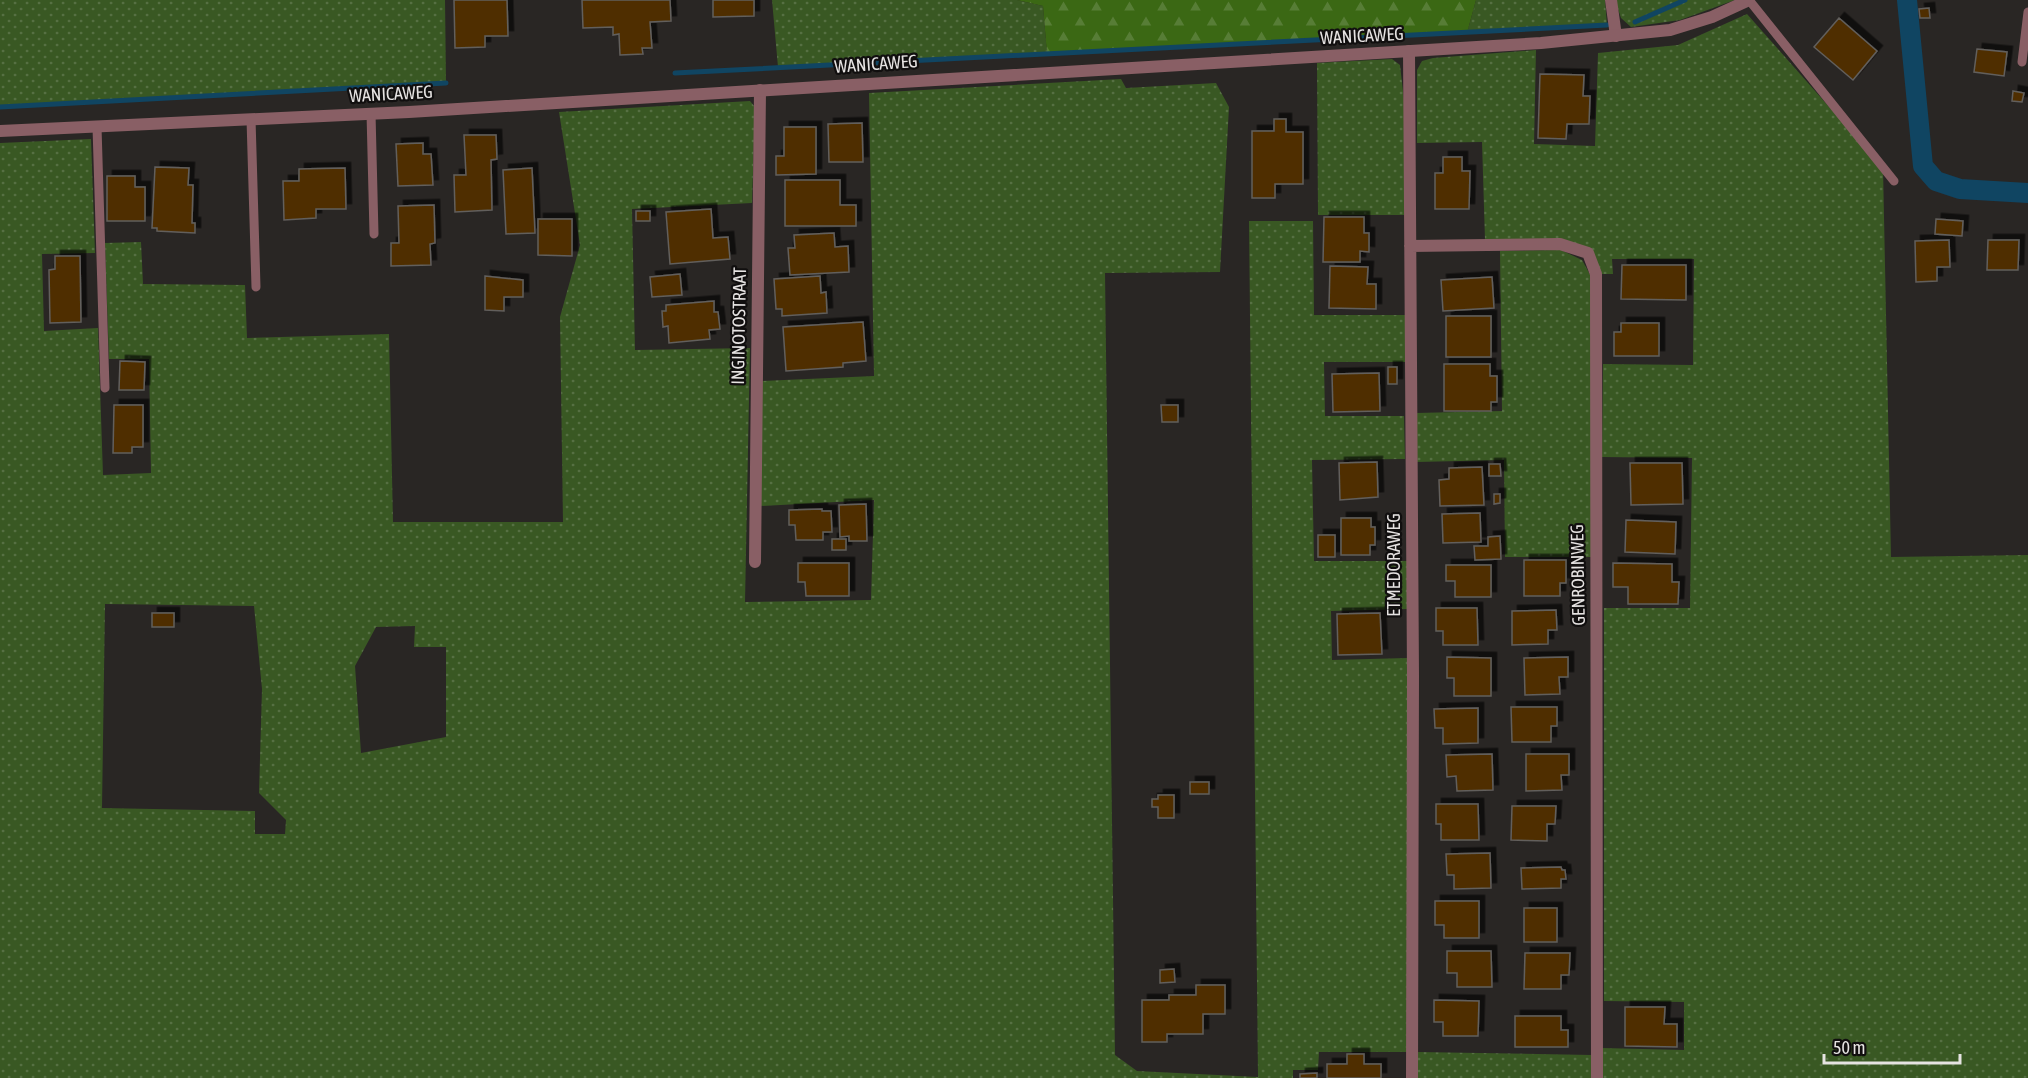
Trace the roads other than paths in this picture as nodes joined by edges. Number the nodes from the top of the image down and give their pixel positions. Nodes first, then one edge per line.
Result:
1 (1611, 0) edge
2 (1749, 0) edge
3 (2028, 12) edge
4 (1616, 36) junction
5 (1409, 51) junction
6 (2022, 62) dead end
7 (760, 90) junction
8 (371, 113) junction
9 (251, 119) junction
10 (97, 127) junction
11 (0, 131) edge
12 (1894, 181) dead end
13 (374, 234) dead end
14 (1410, 246) junction
15 (256, 286) dead end
16 (105, 388) dead end
17 (755, 562) dead end
18 (1412, 1078) edge
19 (1597, 1078) edge

1 - 4 street
2 - 4 street, WANICAWEG
2 - 12 lane
3 - 6 lane
4 - 5 street, WANICAWEG
5 - 7 street, WANICAWEG
5 - 14 street, ETMEDORAWEG
7 - 8 street, WANICAWEG
7 - 17 street, INGINOTOSTRAAT
8 - 9 street, WANICAWEG
8 - 13 lane
9 - 10 street, WANICAWEG
9 - 15 lane
10 - 11 street, WANICAWEG
10 - 16 lane
14 - 18 street, ETMEDORAWEG
14 - 19 street, GENROBINWEG

